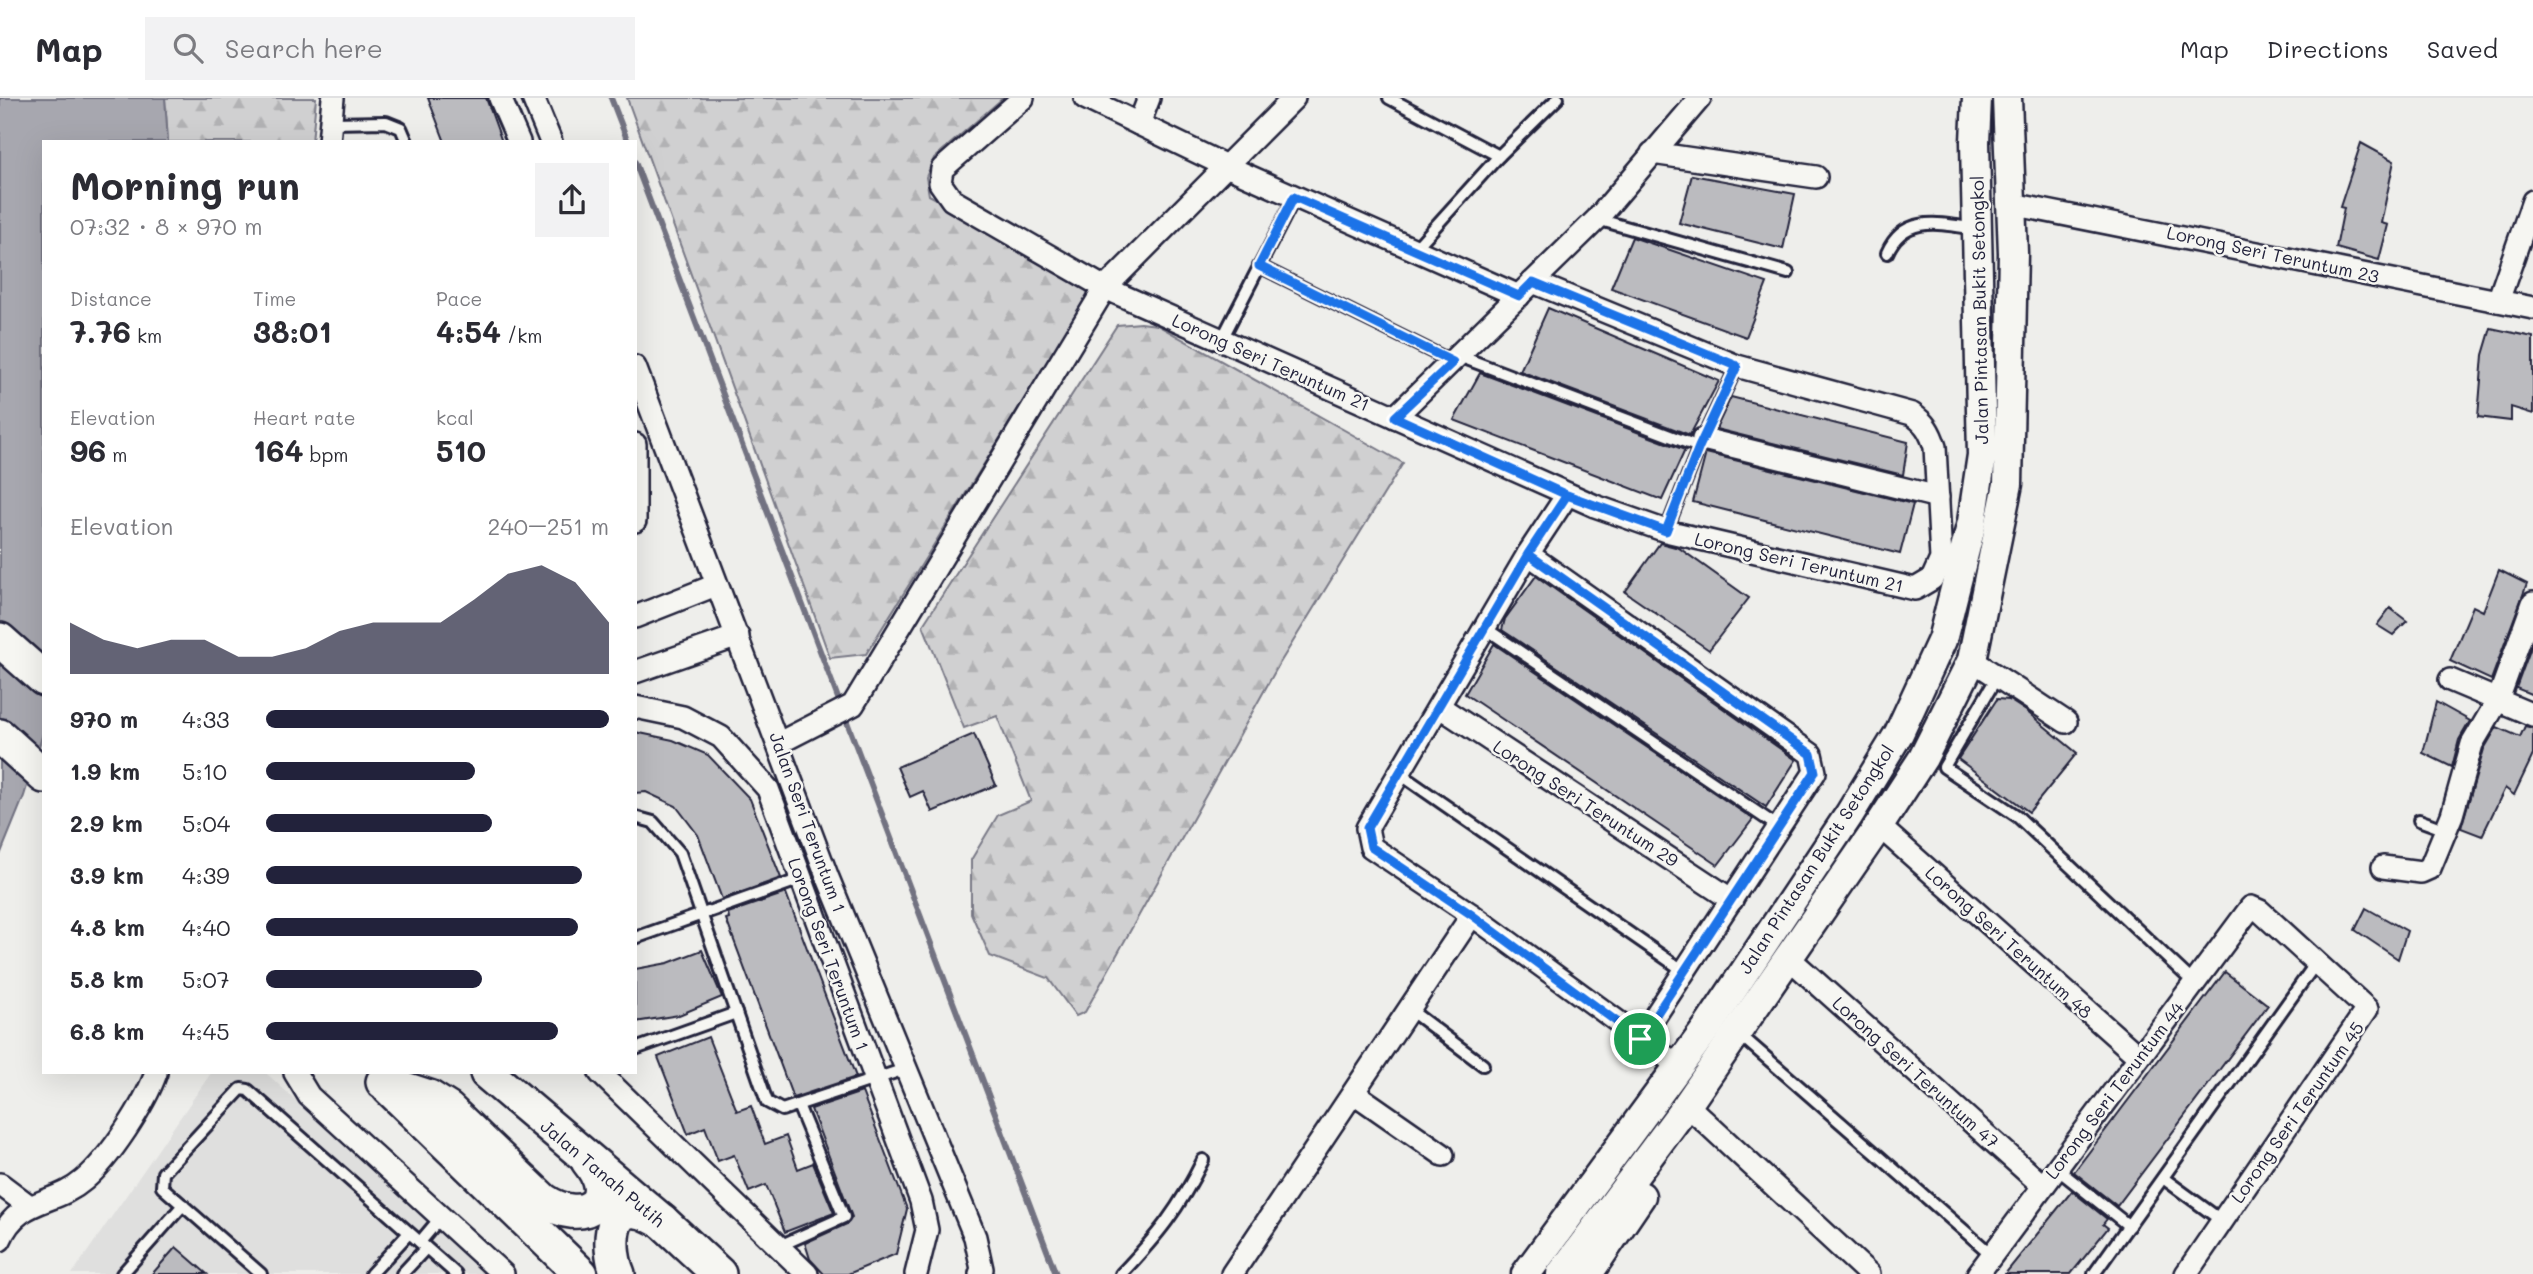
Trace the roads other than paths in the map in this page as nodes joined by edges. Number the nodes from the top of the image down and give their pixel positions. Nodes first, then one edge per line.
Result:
1 (333, 98) edge
2 (500, 98) edge
3 (533, 98) edge
4 (1023, 98) edge
5 (1085, 98) edge
6 (1149, 98) edge
7 (1294, 98) edge
8 (1389, 98) edge
9 (1558, 98) edge
10 (1977, 98) edge
11 (2007, 98) edge
12 (1690, 100) edge
13 (1139, 124) junction
14 (330, 132) edge
15 (406, 140) edge
16 (518, 140) edge
17 (550, 140) edge
18 (1653, 153) junction
19 (1499, 156) junction
20 (1226, 166) junction
21 (1816, 177) dead end
22 (1294, 197) junction
23 (2533, 201) edge
24 (2012, 204) junction
25 (1597, 219) junction
26 (1976, 229) junction
27 (1413, 252) junction
28 (1887, 253) dead end
29 (2013, 253) junction
30 (1977, 265) junction
31 (1259, 266) junction
32 (1788, 273) dead end
33 (1105, 288) junction
34 (1526, 289) junction
35 (2498, 301) junction
36 (2533, 308) edge
37 (1222, 339) junction
38 (1456, 359) junction
39 (1737, 366) junction
40 (637, 373) edge
41 (1395, 417) junction
42 (1701, 443) junction
43 (1567, 495) junction
44 (1938, 497) junction
45 (1666, 531) junction
46 (1528, 554) junction
47 (716, 585) junction
48 (2533, 603) edge
49 (637, 616) edge
50 (1485, 628) junction
51 (738, 636) junction
52 (0, 640) edge
53 (1972, 660) junction
54 (637, 671) edge
55 (42, 677) edge
56 (1997, 677) junction
57 (2450, 680) dead end
58 (2498, 699) junction
59 (637, 707) edge
60 (1440, 707) junction
61 (2533, 715) edge
62 (2066, 722) dead end
63 (0, 736) edge
64 (779, 743) junction
65 (42, 774) edge
66 (1400, 774) junction
67 (637, 818) edge
68 (2419, 820) dead end
69 (1879, 826) junction
70 (1780, 828) junction
71 (2446, 830) junction
72 (2383, 867) dead end
73 (802, 879) junction
74 (1732, 900) junction
75 (2251, 907) joint
76 (1472, 915) junction
77 (699, 916) junction
78 (637, 937) edge
79 (1789, 958) junction
80 (2316, 963) junction
81 (1684, 971) junction
82 (2194, 983) junction
83 (1410, 1010) junction
84 (736, 1013) junction
85 (1709, 1025) junction
86 (1738, 1032) junction
87 (1640, 1039) junction
88 (637, 1048) edge
89 (2139, 1057) junction
90 (1669, 1059) junction
91 (1483, 1065) dead end
92 (905, 1069) junction
93 (155, 1074) edge
94 (296, 1074) edge
95 (487, 1074) edge
96 (601, 1074) edge
97 (378, 1077) edge
98 (876, 1079) junction
99 (1354, 1093) junction
100 (798, 1105) junction
101 (1687, 1105) junction
102 (1668, 1129) junction
103 (1443, 1155) dead end
104 (1203, 1160) dead end
105 (588, 1161) junction
106 (2050, 1177) junction
107 (2163, 1178) junction
108 (0, 1184) edge
109 (28, 1205) junction
110 (183, 1205) junction
111 (441, 1217) junction
112 (2222, 1221) junction
113 (663, 1222) junction
114 (2129, 1226) junction
115 (409, 1233) junction
116 (0, 1240) edge
117 (423, 1245) junction
118 (777, 1247) junction
119 (1992, 1255) junction
120 (1236, 1272) edge
121 (122, 1274) edge
122 (261, 1274) edge
123 (371, 1274) edge
124 (402, 1274) edge
125 (456, 1274) edge
126 (503, 1274) edge
127 (581, 1274) edge
128 (618, 1274) edge
129 (719, 1274) edge
130 (807, 1274) edge
131 (916, 1274) edge
132 (980, 1274) edge
133 (1121, 1274) edge
134 (1504, 1274) edge
135 (1526, 1274) edge
136 (1560, 1274) edge
137 (1588, 1274) edge
138 (1869, 1274) edge
139 (1978, 1274) edge
140 (2094, 1274) edge
141 (2186, 1274) edge

1 - 14 street
2 - 16 street
3 - 17 street
4 - 33 street, Lorong Seri Teruntum 21
5 - 13 street
6 - 13 street
7 - 20 street
8 - 19 lane
9 - 19 lane
10 - 26 main road, Jalan Pintasan Bukit Setongkol
11 - 24 main road, Jalan Pintasan Bukit Setongkol
12 - 18 street
13 - 20 street
14 - 15 lane
18 - 21 street
18 - 25 street
19 - 27 lane
20 - 22 street
20 - 33 street
22 - 27 street
22 - 31 lane
23 - 35 street
24 - 29 main road, Jalan Pintasan Bukit Setongkol
24 - 35 street, Lorong Seri Teruntum 23
25 - 32 lane
25 - 34 street
26 - 28 lane
26 - 30 main road, Jalan Pintasan Bukit Setongkol
27 - 34 street
29 - 30 main road
29 - 53 main road, Jalan Pintasan Bukit Setongkol
30 - 85 main road, Jalan Pintasan Bukit Setongkol
31 - 37 lane
31 - 38 lane
33 - 37 street, Lorong Seri Teruntum 21
33 - 64 street
34 - 38 street
34 - 39 street
35 - 36 street, Lorong Seri Teruntum 23
37 - 41 street, Lorong Seri Teruntum 21
38 - 41 street
38 - 42 lane
39 - 42 lane
39 - 44 street
40 - 47 street, Jalan Seri Teruntum 1
41 - 43 street, Lorong Seri Teruntum 21
42 - 44 street
42 - 45 lane
43 - 45 street, Lorong Seri Teruntum 21
43 - 46 street
44 - 45 street, Lorong Seri Teruntum 21
46 - 50 street
46 - 70 street
47 - 49 street
47 - 51 street, Jalan Seri Teruntum 1
48 - 58 street
50 - 60 street
50 - 70 lane
51 - 54 street
51 - 64 street, Jalan Seri Teruntum 1
52 - 55 highway
53 - 56 street
53 - 69 main road, Jalan Pintasan Bukit Setongkol
56 - 62 street
56 - 82 lane
57 - 58 street
58 - 61 street
58 - 71 street
59 - 73 street, Lorong Seri Teruntum 1
60 - 66 street
60 - 74 street, Lorong Seri Teruntum 29
63 - 65 highway
64 - 92 street, Jalan Seri Teruntum 1
66 - 76 street
66 - 81 lane
67 - 77 lane
68 - 71 lane
69 - 79 main road, Jalan Pintasan Bukit Setongkol
69 - 89 street, Lorong Seri Teruntum 48
70 - 74 street
71 - 72 street
73 - 77 lane
73 - 98 street, Lorong Seri Teruntum 1
74 - 81 street
75 - 80 street, Lorong Seri Teruntum 45
75 - 82 street, Lorong Seri Teruntum 44
76 - 83 street
76 - 87 street
77 - 78 lane
77 - 84 lane
79 - 86 main road, Jalan Pintasan Bukit Setongkol
79 - 106 street, Lorong Seri Teruntum 47
80 - 107 lane
80 - 112 street, Lorong Seri Teruntum 45
81 - 87 street
82 - 89 street, Lorong Seri Teruntum 44
83 - 91 lane
83 - 99 street
84 - 88 lane
84 - 100 lane
85 - 90 main road
85 - 135 main road, Jalan Pintasan Bukit Setongkol
86 - 101 main road, Jalan Pintasan Bukit Setongkol
86 - 119 lane
87 - 90 street
89 - 106 street, Lorong Seri Teruntum 44
90 - 134 main road
92 - 98 lane
92 - 132 street, Jalan Seri Teruntum 1
93 - 109 street
94 - 111 street
95 - 105 highway, Jalan Tanah Putih
96 - 118 street
97 - 105 highway
97 - 127 highway
98 - 100 lane
98 - 131 street, Lorong Seri Teruntum 1
99 - 103 street
99 - 120 street
100 - 118 lane
101 - 102 main road, Jalan Pintasan Bukit Setongkol
101 - 138 street
102 - 136 main road
102 - 137 main road, Jalan Pintasan Bukit Setongkol
104 - 133 lane
105 - 113 highway, Jalan Tanah Putih
106 - 114 lane
106 - 119 street, Lorong Seri Teruntum 44
107 - 112 lane
107 - 114 lane
108 - 109 street
109 - 116 street
110 - 115 lane
110 - 121 lane
110 - 122 lane
111 - 117 lane
111 - 126 street
112 - 141 street, Lorong Seri Teruntum 45
113 - 128 highway
113 - 129 highway, Jalan Tanah Putih
114 - 140 lane
115 - 117 lane
115 - 123 lane
117 - 124 lane
117 - 125 lane
118 - 130 street
119 - 139 street, Lorong Seri Teruntum 44

